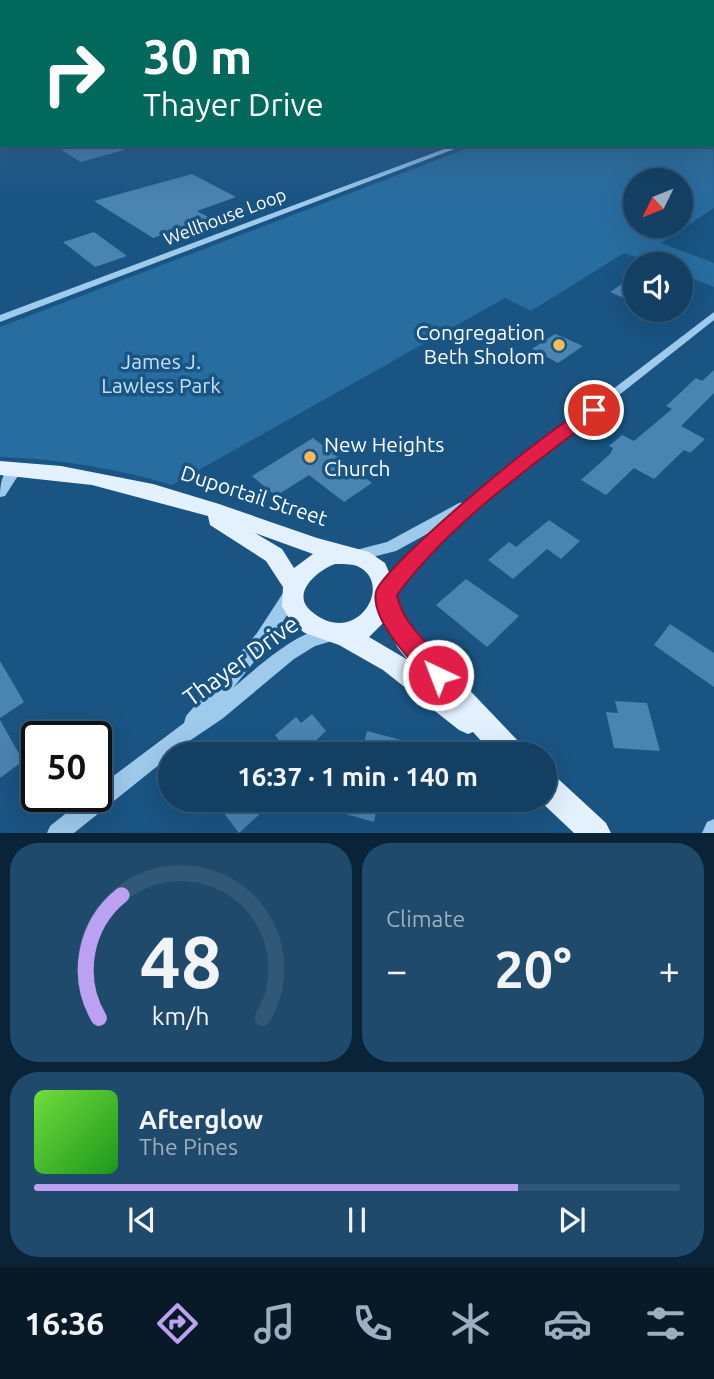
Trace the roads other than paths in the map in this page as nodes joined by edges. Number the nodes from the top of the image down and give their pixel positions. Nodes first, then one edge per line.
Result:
1 (457, 147) edge
2 (714, 316) edge
3 (0, 319) edge
4 (8, 468) edge
5 (0, 492) edge
6 (149, 492) junction
7 (476, 500) junction
8 (346, 555) junction
9 (293, 588) junction
10 (386, 597) junction
11 (338, 634) junction
12 (179, 737) junction
13 (496, 742) edge
14 (499, 742) edge
15 (557, 797) edge
16 (57, 833) edge
17 (596, 833) edge

1 - 3 street, Wellhouse Loop
2 - 7 street
4 - 5 street
4 - 6 main road, Duportail Street
6 - 8 main road, Duportail Street
6 - 9 main road, Duportail Street
7 - 8 street
7 - 10 street
8 - 9 main road
8 - 10 main road
9 - 11 main road
9 - 12 street, Thayer Drive
10 - 11 main road
10 - 14 main road
11 - 12 street, Thayer Drive
11 - 13 main road
12 - 16 street, Thayer Drive
15 - 17 main road

